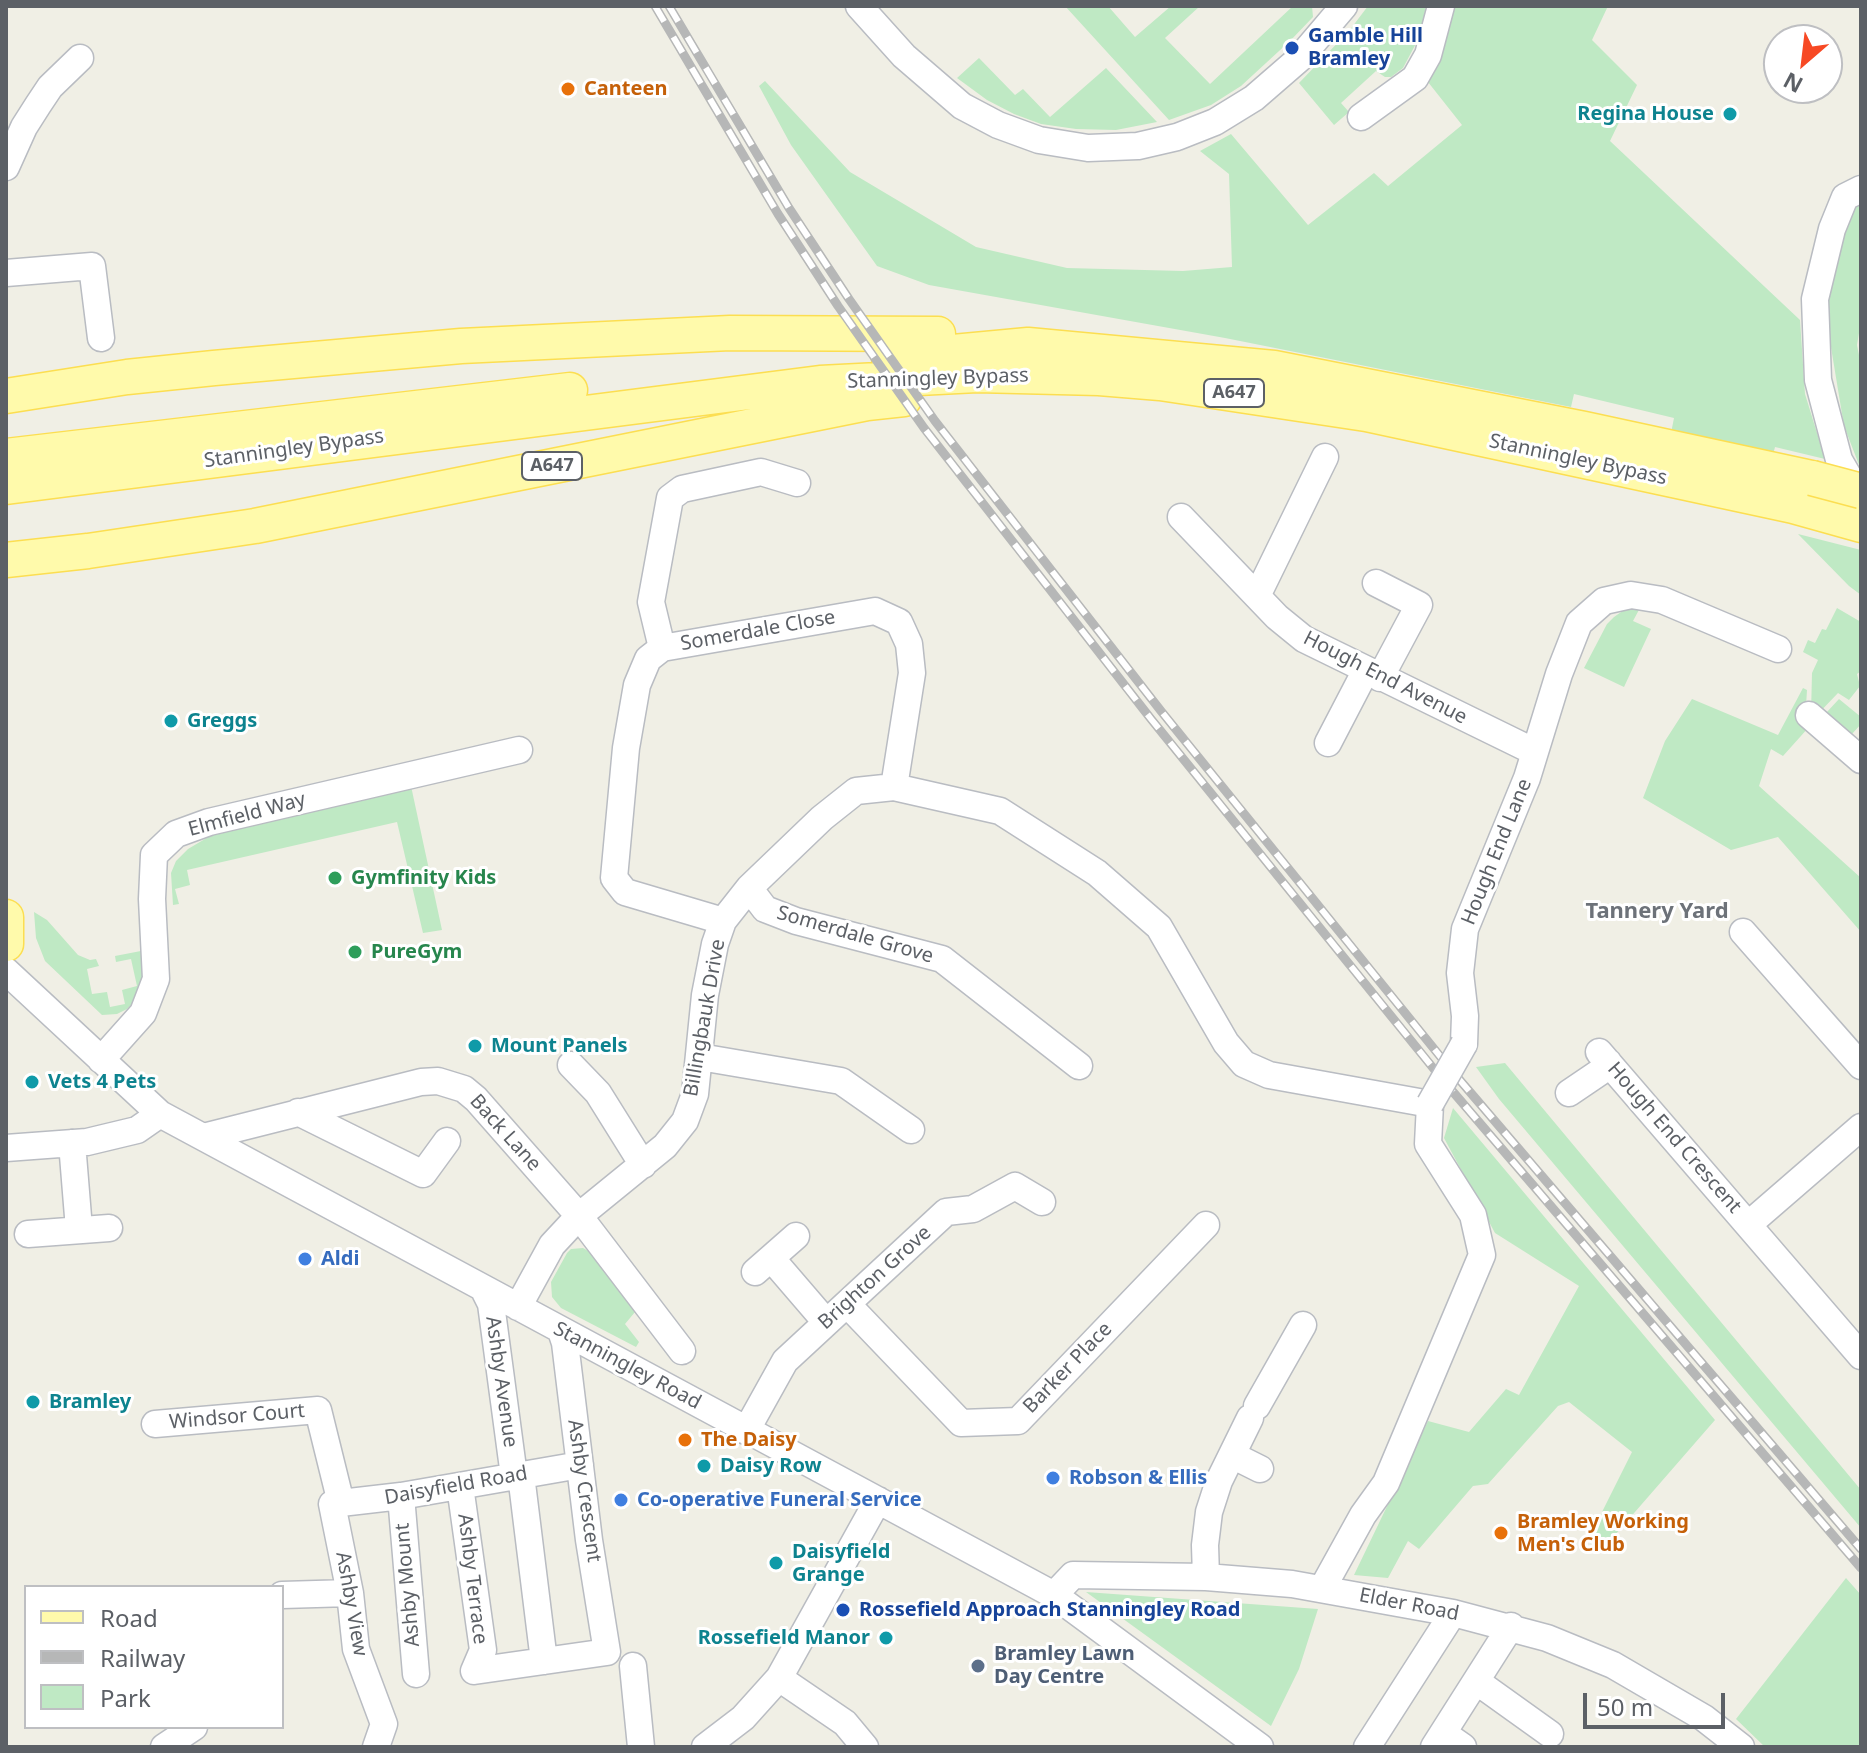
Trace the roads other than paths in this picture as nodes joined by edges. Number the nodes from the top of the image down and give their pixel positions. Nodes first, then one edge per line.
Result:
1 (859, 6) edge
2 (1344, 6) edge
3 (1441, 6) edge
4 (80, 58) dead end
5 (1361, 117) dead end
6 (6, 167) edge
7 (1861, 189) edge
8 (6, 273) edge
9 (101, 338) dead end
10 (1028, 345) junction
11 (1099, 378) junction
12 (6, 396) edge
13 (6, 456) edge
14 (1325, 457) dead end
15 (797, 483) dead end
16 (6, 487) edge
17 (1861, 491) edge
18 (1803, 492) junction
19 (1861, 498) edge
20 (1181, 517) dead end
21 (1861, 525) edge
22 (6, 560) edge
23 (1376, 583) dead end
24 (1258, 594) junction
25 (662, 648) junction
26 (1778, 649) dead end
27 (1373, 674) junction
28 (1809, 715) dead end
29 (1328, 743) dead end
30 (519, 750) dead end
31 (1535, 752) junction
32 (1861, 760) edge
33 (894, 787) junction
34 (749, 888) junction
35 (6, 917) edge
36 (723, 921) junction
37 (1743, 932) dead end
38 (6, 944) edge
39 (6, 971) edge
40 (700, 1057) junction
41 (101, 1060) junction
42 (571, 1065) dead end
43 (1079, 1066) dead end
44 (1861, 1066) edge
45 (1569, 1093) dead end
46 (1430, 1104) junction
47 (298, 1112) junction
48 (160, 1114) junction
49 (911, 1130) dead end
50 (1860, 1130) edge
51 (203, 1137) junction
52 (447, 1141) dead end
53 (72, 1143) junction
54 (6, 1148) edge
55 (643, 1165) junction
56 (1042, 1202) dead end
57 (579, 1216) junction
58 (1749, 1224) junction
59 (1206, 1225) dead end
60 (109, 1228) dead end
61 (79, 1229) junction
62 (28, 1234) dead end
63 (796, 1236) dead end
64 (484, 1290) junction
65 (847, 1304) junction
66 (518, 1307) junction
67 (826, 1322) junction
68 (1303, 1325) dead end
69 (561, 1331) junction
70 (682, 1351) dead end
71 (1861, 1356) edge
72 (155, 1424) dead end
73 (746, 1431) junction
74 (1232, 1455) junction
75 (580, 1465) junction
76 (1260, 1469) dead end
77 (517, 1475) junction
78 (460, 1486) junction
79 (401, 1496) junction
80 (878, 1500) junction
81 (336, 1504) junction
82 (1206, 1577) junction
83 (1322, 1589) junction
84 (350, 1593) junction
85 (284, 1595) edge
86 (1054, 1595) junction
87 (1453, 1613) junction
88 (1511, 1626) junction
89 (544, 1661) junction
90 (633, 1666) dead end
91 (416, 1674) dead end
92 (779, 1678) junction
93 (1476, 1681) junction
94 (191, 1729) edge
95 (1550, 1734) dead end
96 (1447, 1742) edge
97 (1256, 1746) edge
98 (164, 1747) edge
99 (376, 1747) edge
100 (641, 1747) edge
101 (705, 1747) edge
102 (865, 1747) edge
103 (1367, 1747) edge
104 (1741, 1747) edge

1 - 2 street
3 - 5 street
4 - 6 street
7 - 19 street
8 - 9 street
10 - 12 main road, A647
10 - 13 main road, Stanningley Bypass / A647
10 - 18 main road, Stanningley Bypass / A647
11 - 16 main road, Stanningley Bypass / A647
11 - 18 main road, Stanningley Bypass / A647
11 - 22 main road, A647
14 - 24 street
15 - 25 street
17 - 18 main road, Stanningley Bypass / A647, bridge
18 - 21 main road, Stanningley Bypass / A647
20 - 24 street, Hough End Avenue
23 - 27 street
24 - 27 street, Hough End Avenue
25 - 33 street, Somerdale Close
25 - 36 street, Somerdale Close
26 - 31 street, Hough End Lane
27 - 29 street
27 - 31 street, Hough End Avenue
28 - 32 street
30 - 41 street, Elmfield Way
31 - 46 street, Hough End Lane, bridge
33 - 34 street, Billingbauk Drive
33 - 46 street, Billingbauk Drive
34 - 36 street, Billingbauk Drive
34 - 43 street, Somerdale Grove
35 - 38 main road
36 - 40 street, Billingbauk Drive
37 - 44 street
39 - 41 street, Stanningley Road
40 - 49 street
40 - 55 street, Billingbauk Drive
41 - 48 street, Stanningley Road
42 - 55 street
45 - 58 street, Hough End Crescent
46 - 83 street, Hough End Lane
47 - 51 street, Back Lane
47 - 52 street
47 - 57 street, Back Lane
48 - 51 street, Stanningley Road
48 - 53 street
50 - 58 street
51 - 64 street, Stanningley Road
53 - 54 street
53 - 61 street
55 - 57 street, Billingbauk Drive
56 - 65 street, Brighton Grove
57 - 66 street, Billingbauk Drive
57 - 70 street, Back Lane
58 - 71 street, Hough End Crescent
59 - 65 street, Barker Place
60 - 61 street
61 - 62 street
63 - 67 street
64 - 66 street, Stanningley Road
64 - 77 street, Ashby Avenue
65 - 67 street, Brighton Grove
66 - 69 street, Stanningley Road
67 - 73 street, Brighton Grove
68 - 74 street
69 - 73 street, Stanningley Road
69 - 75 street, Ashby Crescent
72 - 81 street, Windsor Court
73 - 80 street, Stanningley Road
74 - 76 street
74 - 82 street
75 - 77 street, Daisyfield Road
75 - 89 street, Ashby Crescent
77 - 78 street, Daisyfield Road
77 - 89 street, Ashby Avenue
78 - 79 street, Daisyfield Road
78 - 89 street, Ashby Terrace
79 - 81 street, Daisyfield Road
79 - 91 street, Ashby Mount
80 - 86 street, Stanningley Road
80 - 92 street
81 - 84 street, Ashby View
82 - 83 street, Elder Road
82 - 86 street, Elder Road
83 - 87 street, Elder Road
84 - 85 street
84 - 99 street, Ashby View
86 - 97 street, Stanningley Road
87 - 88 street, Elder Road
87 - 103 street
88 - 93 street
88 - 104 street, Elder Road
90 - 100 street
92 - 101 street
92 - 102 street
93 - 95 street
93 - 96 street
94 - 98 street

